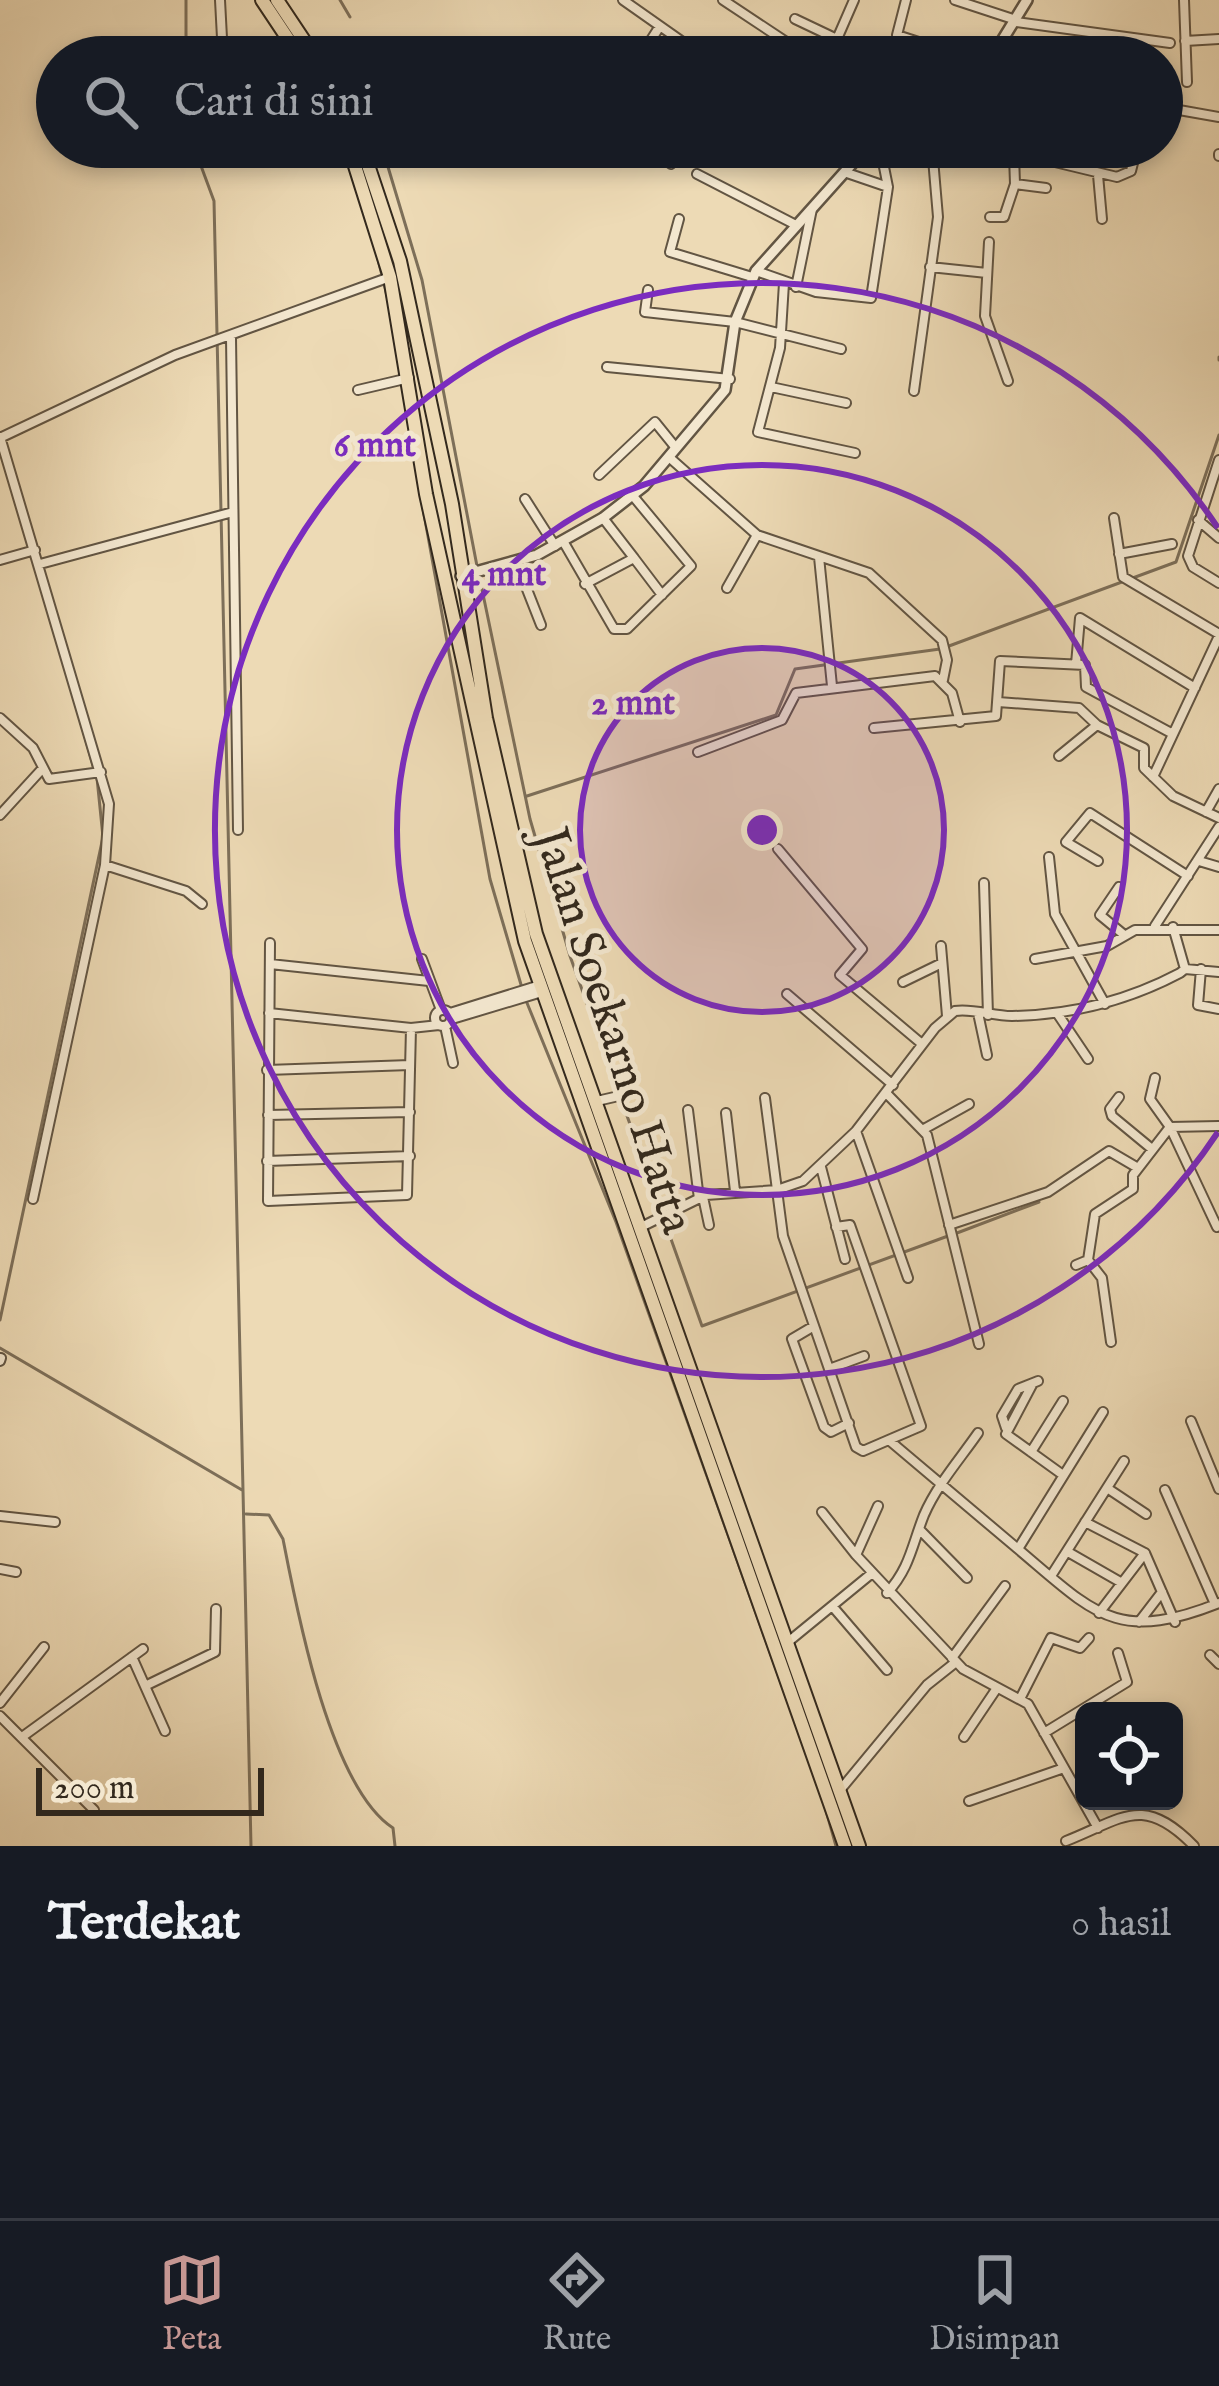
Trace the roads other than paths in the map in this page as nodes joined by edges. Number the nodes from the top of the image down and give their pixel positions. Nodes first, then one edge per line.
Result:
1 (220, 0) edge
2 (262, 0) edge
3 (277, 0) edge
4 (623, 0) edge
5 (723, 0) edge
6 (854, 0) edge
7 (906, 0) edge
8 (955, 0) edge
9 (1027, 0) edge
10 (1184, 0) edge
11 (795, 19) dead end
12 (1016, 21) junction
13 (660, 26) junction
14 (222, 36) edge
15 (286, 36) edge
16 (301, 36) edge
17 (654, 36) edge
18 (674, 36) edge
19 (777, 36) edge
20 (831, 36) edge
21 (838, 36) edge
22 (900, 36) edge
23 (1008, 36) edge
24 (1116, 36) edge
25 (1219, 39) edge
26 (1185, 41) junction
27 (1186, 82) dead end
28 (1183, 110) edge
29 (1219, 117) edge
30 (355, 168) edge
31 (369, 168) edge
32 (851, 168) edge
33 (884, 168) edge
34 (934, 168) edge
35 (1014, 168) edge
36 (1069, 168) edge
37 (1132, 168) edge
38 (847, 173) junction
39 (697, 174) dead end
40 (1098, 175) junction
41 (1015, 184) junction
42 (888, 187) junction
43 (1046, 188) dead end
44 (812, 209) junction
45 (990, 217) dead end
46 (680, 219) dead end
47 (1102, 219) dead end
48 (796, 225) junction
49 (989, 242) dead end
50 (930, 267) junction
51 (987, 273) junction
52 (754, 274) junction
53 (385, 279) junction
54 (784, 283) junction
55 (796, 287) junction
56 (648, 290) dead end
57 (736, 322) junction
58 (782, 334) junction
59 (228, 339) junction
60 (841, 349) dead end
61 (607, 367) dead end
62 (409, 378) junction
63 (730, 379) junction
64 (1008, 381) dead end
65 (771, 387) junction
66 (358, 390) dead end
67 (914, 391) dead end
68 (846, 403) dead end
69 (0, 438) edge
70 (855, 453) dead end
71 (674, 454) junction
72 (1219, 460) edge
73 (599, 475) dead end
74 (1215, 484) edge
75 (632, 496) junction
76 (525, 499) dead end
77 (231, 512) junction
78 (602, 518) junction
79 (1114, 518) dead end
80 (1198, 520) junction
81 (757, 535) junction
82 (1219, 538) edge
83 (559, 544) junction
84 (1172, 544) dead end
85 (34, 550) junction
86 (1119, 554) junction
87 (819, 557) junction
88 (634, 558) junction
89 (0, 560) edge
90 (40, 564) junction
91 (517, 564) junction
92 (465, 575) junction
93 (585, 584) junction
94 (1219, 584) edge
95 (727, 588) dead end
96 (662, 595) junction
97 (541, 625) dead end
98 (1219, 635) edge
99 (1076, 664) junction
100 (943, 680) junction
101 (832, 686) junction
102 (1195, 688) junction
103 (998, 702) junction
104 (0, 718) edge
105 (960, 722) junction
106 (1097, 725) junction
107 (874, 728) dead end
108 (1173, 734) junction
109 (698, 752) dead end
110 (1059, 756) dead end
111 (43, 768) junction
112 (99, 772) junction
113 (1149, 774) junction
114 (1219, 789) edge
115 (1206, 812) junction
116 (0, 815) edge
117 (1219, 822) edge
118 (238, 830) dead end
119 (778, 849) dead end
120 (1049, 857) dead end
121 (1098, 860) dead end
122 (1198, 860) junction
123 (511, 862) junction
124 (105, 865) junction
125 (1219, 867) edge
126 (1188, 875) junction
127 (984, 883) dead end
128 (1119, 887) dead end
129 (202, 904) dead end
130 (1155, 927) junction
131 (1173, 927) junction
132 (1219, 930) edge
133 (1123, 934) junction
134 (270, 943) dead end
135 (941, 946) dead end
136 (1078, 953) junction
137 (422, 958) dead end
138 (1035, 959) dead end
139 (942, 963) junction
140 (270, 964) junction
141 (1185, 969) junction
142 (1201, 970) junction
143 (1219, 972) edge
144 (429, 981) junction
145 (903, 982) dead end
146 (537, 990) junction
147 (787, 994) dead end
148 (1105, 1004) junction
149 (1219, 1009) edge
150 (1057, 1012) junction
151 (269, 1013) junction
152 (983, 1014) junction
153 (947, 1016) junction
154 (446, 1019) junction
155 (411, 1028) junction
156 (922, 1044) junction
157 (986, 1055) dead end
158 (1088, 1059) dead end
159 (453, 1063) dead end
160 (410, 1065) junction
161 (266, 1070) junction
162 (1155, 1078) dead end
163 (890, 1090) junction
164 (636, 1092) dead end
165 (1119, 1097) dead end
166 (764, 1098) dead end
167 (595, 1102) junction
168 (969, 1104) dead end
169 (688, 1110) dead end
170 (410, 1112) junction
171 (726, 1113) dead end
172 (268, 1115) junction
173 (1219, 1126) edge
174 (1170, 1127) junction
175 (924, 1129) junction
176 (856, 1131) junction
177 (1152, 1149) junction
178 (410, 1156) junction
179 (267, 1161) junction
180 (820, 1167) junction
181 (1138, 1168) junction
182 (777, 1190) junction
183 (735, 1191) junction
184 (701, 1198) junction
185 (33, 1199) dead end
186 (709, 1225) dead end
187 (641, 1227) junction
188 (836, 1227) junction
189 (1217, 1227) edge
190 (950, 1230) junction
191 (845, 1258) dead end
192 (1088, 1260) junction
193 (1076, 1265) dead end
194 (908, 1278) dead end
195 (814, 1326) junction
196 (1111, 1342) dead end
197 (979, 1344) dead end
198 (864, 1356) dead end
199 (829, 1369) junction
200 (1035, 1383) dead end
201 (1063, 1401) dead end
202 (1103, 1412) dead end
203 (1191, 1421) dead end
204 (849, 1423) junction
205 (978, 1433) dead end
206 (890, 1441) junction
207 (1031, 1453) junction
208 (1124, 1461) dead end
209 (1063, 1475) junction
210 (939, 1487) junction
211 (1107, 1488) junction
212 (1219, 1489) edge
213 (1165, 1490) dead end
214 (878, 1506) dead end
215 (822, 1512) dead end
216 (1146, 1514) dead end
217 (0, 1516) edge
218 (56, 1522) dead end
219 (1085, 1522) junction
220 (920, 1530) junction
221 (1018, 1549) junction
222 (1068, 1552) junction
223 (1145, 1553) junction
224 (856, 1555) junction
225 (0, 1569) edge
226 (16, 1572) dead end
227 (871, 1574) junction
228 (1051, 1576) junction
229 (968, 1578) dead end
230 (1122, 1583) junction
231 (1005, 1586) dead end
232 (1162, 1592) junction
233 (887, 1593) junction
234 (1217, 1604) edge
235 (833, 1606) junction
236 (216, 1609) dead end
237 (1099, 1612) junction
238 (1139, 1622) junction
239 (1174, 1622) junction
240 (1089, 1638) dead end
241 (788, 1642) junction
242 (44, 1647) dead end
243 (143, 1649) dead end
244 (1118, 1653) dead end
245 (1210, 1655) dead end
246 (132, 1657) junction
247 (954, 1660) junction
248 (1219, 1664) edge
249 (887, 1670) dead end
250 (145, 1686) junction
251 (997, 1688) junction
252 (1021, 1697) junction
253 (0, 1703) edge
254 (0, 1716) edge
255 (165, 1731) dead end
256 (1044, 1733) junction
257 (22, 1737) junction
258 (964, 1737) dead end
259 (1075, 1772) edge
260 (1066, 1773) junction
261 (841, 1790) junction
262 (968, 1801) dead end
263 (94, 1810) dead end
264 (1153, 1810) edge
265 (1152, 1813) junction
266 (1098, 1828) junction
267 (1066, 1841) dead end
268 (845, 1846) edge
269 (859, 1846) edge
270 (1194, 1846) edge

1 - 14 street
2 - 15 highway
3 - 16 highway
4 - 13 street
5 - 19 street
6 - 21 street
7 - 22 street
8 - 12 street
9 - 12 street
10 - 26 street
11 - 20 street
12 - 23 street
12 - 24 street
13 - 17 street
13 - 18 street
25 - 26 street
26 - 27 street
28 - 29 street
30 - 53 highway, Jalan Soekarno Hatta
31 - 92 highway, Jalan Soekarno Hatta
32 - 38 street
33 - 42 street
34 - 50 street
35 - 41 street
36 - 40 street
37 - 40 street
38 - 42 street
38 - 44 street
39 - 48 street
40 - 47 street
41 - 43 street
41 - 45 street
42 - 55 street
44 - 48 street
44 - 55 street
46 - 52 street
48 - 52 street
49 - 51 street
50 - 51 street
50 - 67 street
51 - 64 street
52 - 54 street
52 - 57 street
53 - 59 street
53 - 62 highway, Jalan Soekarno Hatta
54 - 55 street
54 - 58 street
56 - 57 street
57 - 58 street
57 - 63 street
58 - 60 street
58 - 65 street
59 - 69 street
59 - 77 street
61 - 63 street
62 - 66 street
62 - 123 highway, Jalan Soekarno Hatta
63 - 71 street
65 - 68 street
65 - 70 street
69 - 85 street
71 - 73 street
71 - 75 street
71 - 81 street
72 - 74 street
74 - 80 street
75 - 78 street
75 - 96 street
76 - 83 street
77 - 90 street
77 - 118 street
78 - 83 street
78 - 88 street
79 - 86 street
80 - 82 street
80 - 94 street
81 - 87 street
81 - 95 street
83 - 91 street
83 - 93 street
84 - 86 street
85 - 89 street
85 - 90 street
86 - 98 street
87 - 100 street
87 - 101 street
88 - 93 street
88 - 96 street
90 - 112 street
91 - 92 street
91 - 97 street
92 - 123 highway, Jalan Soekarno Hatta
93 - 96 street
98 - 102 street
99 - 102 street
99 - 103 street
99 - 108 street
100 - 101 street
100 - 105 street
101 - 109 street
102 - 108 street
103 - 105 street
103 - 106 street
104 - 111 street
105 - 107 street
106 - 110 street
106 - 113 street
108 - 113 street
111 - 112 street
111 - 116 street
112 - 124 street
113 - 115 street
114 - 115 street
115 - 117 street
117 - 122 street
119 - 156 street
120 - 136 street
121 - 126 street
122 - 125 street
122 - 126 street
123 - 146 highway, Jalan Soekarno Hatta
123 - 167 highway, Jalan Soekarno Hatta
124 - 129 street
124 - 185 street
126 - 130 street
127 - 152 street
128 - 133 street
130 - 131 street
130 - 133 street
131 - 132 street
131 - 141 street
133 - 136 street
134 - 140 street
135 - 139 street
136 - 138 street
136 - 148 street
137 - 144 street
139 - 145 street
139 - 153 street
140 - 144 street
140 - 151 street
141 - 142 street
141 - 148 street
142 - 143 street
142 - 149 street
144 - 154 street
146 - 154 street
146 - 268 highway, Jalan Soekarno Hatta
147 - 163 street
148 - 150 street
150 - 152 street
150 - 158 street
151 - 155 street
151 - 161 street
152 - 153 street
152 - 157 street
153 - 156 street
154 - 155 street
154 - 159 street
155 - 160 street
156 - 163 street
160 - 161 street
160 - 170 street
161 - 172 street
162 - 174 street
163 - 175 street
163 - 176 street
164 - 167 street
165 - 177 street
166 - 182 street
167 - 187 highway, Jalan Soekarno Hatta
168 - 175 street
169 - 184 street
170 - 172 street
170 - 178 street
171 - 183 street
172 - 179 street
173 - 174 street
174 - 177 street
174 - 189 street
175 - 190 street
176 - 180 street
176 - 194 street
177 - 181 street
178 - 179 street
178 - 179 street
180 - 182 street
180 - 188 street
181 - 190 street
181 - 192 street
182 - 183 street
182 - 195 street
183 - 184 street
184 - 186 street
184 - 187 street
187 - 241 highway, Jalan Soekarno Hatta
188 - 191 street
188 - 206 street
190 - 197 street
192 - 193 street
192 - 196 street
195 - 199 street
195 - 204 street
198 - 199 street
199 - 204 street
200 - 207 street
201 - 207 street
202 - 209 street
203 - 212 street
204 - 206 street
205 - 210 street
206 - 210 street
207 - 209 street
208 - 211 street
209 - 221 street
210 - 220 street
210 - 221 street
211 - 216 street
211 - 219 street
213 - 234 street
214 - 224 street
215 - 224 street
217 - 218 street
219 - 222 street
219 - 223 street
220 - 229 street
220 - 233 street
221 - 228 street
222 - 228 street
222 - 230 street
223 - 230 street
223 - 232 street
224 - 227 street
225 - 226 street
227 - 233 street
227 - 235 street
228 - 237 street
230 - 237 street
231 - 247 street
232 - 238 street
232 - 239 street
233 - 247 street
234 - 239 street
235 - 241 street
235 - 249 street
236 - 250 street
237 - 238 street
238 - 239 street
240 - 252 street
241 - 261 highway, Jalan Soekarno Hatta
242 - 253 street
243 - 246 street
244 - 256 street
245 - 248 street
246 - 250 street
246 - 257 street
247 - 251 street
247 - 261 street
250 - 255 street
251 - 252 street
251 - 258 street
252 - 256 street
254 - 257 street
256 - 260 street
257 - 263 street
259 - 260 street
260 - 262 street
260 - 266 street
261 - 269 highway, Jalan Soekarno Hatta
264 - 265 street
265 - 266 street
265 - 270 street
266 - 267 street

